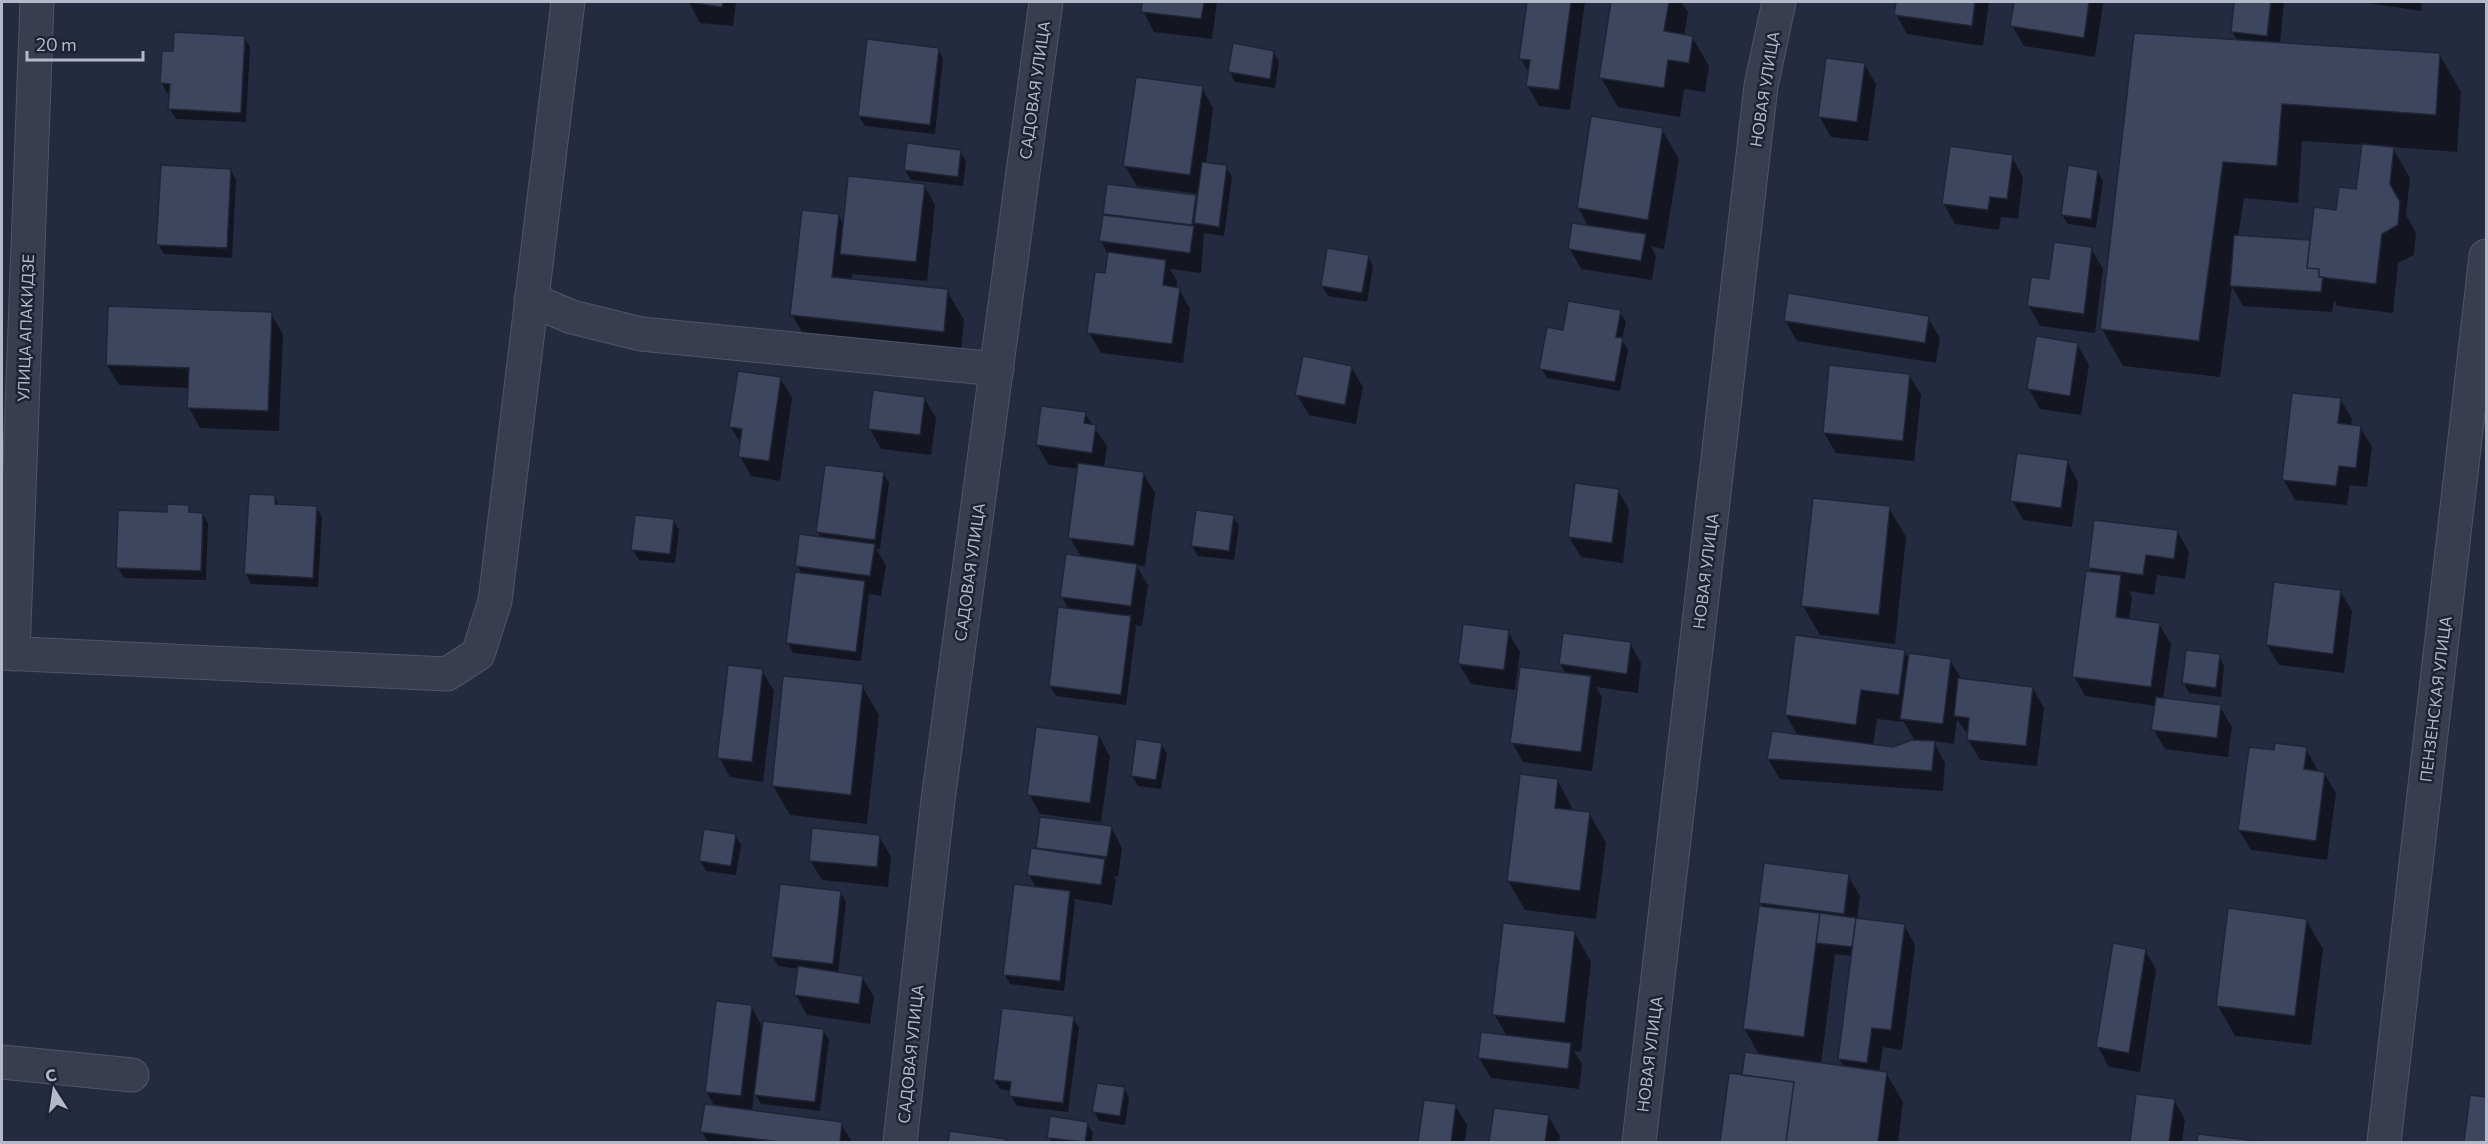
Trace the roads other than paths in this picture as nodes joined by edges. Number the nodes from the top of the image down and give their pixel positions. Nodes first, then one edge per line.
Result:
1 (37, 2) edge
2 (568, 2) edge
3 (1046, 2) edge
4 (1779, 2) edge
5 (2487, 256) edge
6 (531, 300) junction
7 (997, 369) junction
8 (7, 653) edge
9 (2, 1062) edge
10 (132, 1075) dead end
11 (900, 1143) edge
12 (1639, 1143) edge
13 (2384, 1143) edge

1 - 8 street, УЛИЦА АПАКИДЗЕ
2 - 6 street
3 - 7 street, САДОВАЯ УЛИЦА
4 - 12 street, НОВАЯ УЛИЦА
5 - 13 street, ПЕНЗЕНСКАЯ УЛИЦА
6 - 7 street
6 - 8 street
7 - 11 street, САДОВАЯ УЛИЦА
9 - 10 street

